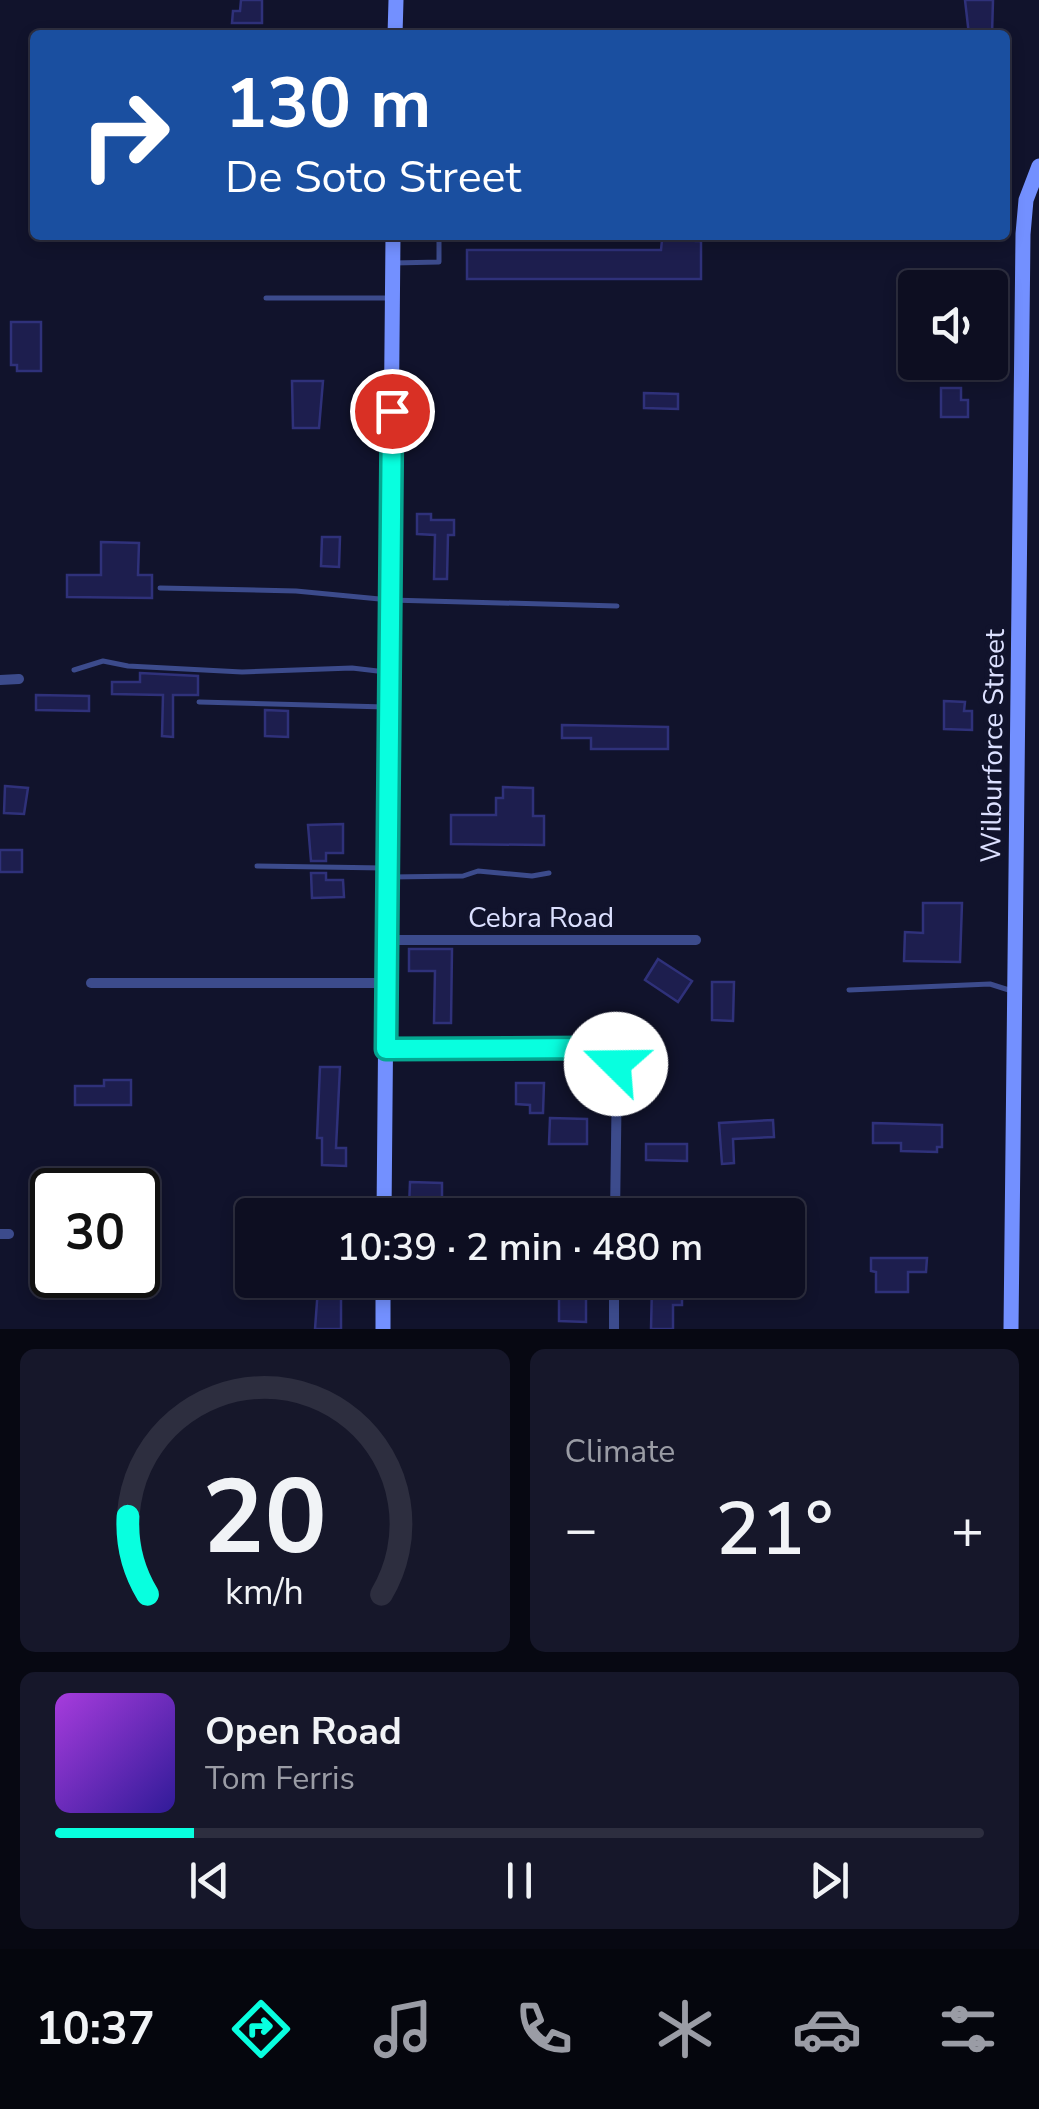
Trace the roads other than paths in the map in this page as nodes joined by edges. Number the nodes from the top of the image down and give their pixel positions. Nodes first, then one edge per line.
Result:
1 (396, 0) edge
2 (395, 30) edge
3 (1039, 166) edge
4 (393, 240) edge
5 (439, 240) edge
6 (393, 263) junction
7 (266, 298) dead end
8 (392, 298) junction
9 (1021, 489) junction
10 (1039, 489) edge
11 (160, 588) dead end
12 (390, 600) junction
13 (617, 606) dead end
14 (74, 670) dead end
15 (389, 672) junction
16 (19, 679) dead end
17 (0, 680) edge
18 (198, 702) dead end
19 (389, 707) junction
20 (256, 866) dead end
21 (387, 872) junction
22 (549, 873) dead end
23 (386, 940) junction
24 (696, 940) dead end
25 (91, 983) dead end
26 (386, 983) junction
27 (849, 990) dead end
28 (1014, 992) junction
29 (386, 1049) junction
30 (384, 1198) edge
31 (615, 1198) edge
32 (383, 1298) edge
33 (614, 1298) edge
34 (383, 1329) edge
35 (614, 1329) edge
36 (1011, 1329) edge

1 - 2 street
3 - 9 street, Wilburforce Street
4 - 6 street
5 - 6 lane
6 - 8 street
7 - 8 lane
8 - 12 street
9 - 10 street
9 - 28 street, Wilburforce Street
11 - 12 lane
12 - 13 lane
12 - 15 street
14 - 15 lane
15 - 19 street
16 - 17 street
18 - 19 lane
19 - 21 street
20 - 21 lane
21 - 22 lane
21 - 23 street
23 - 24 street, Cebra Road
23 - 26 street
25 - 26 street
26 - 29 street
27 - 28 lane
28 - 36 street, Wilburforce Street
29 - 30 street
29 - 31 street
32 - 34 street
33 - 35 street

